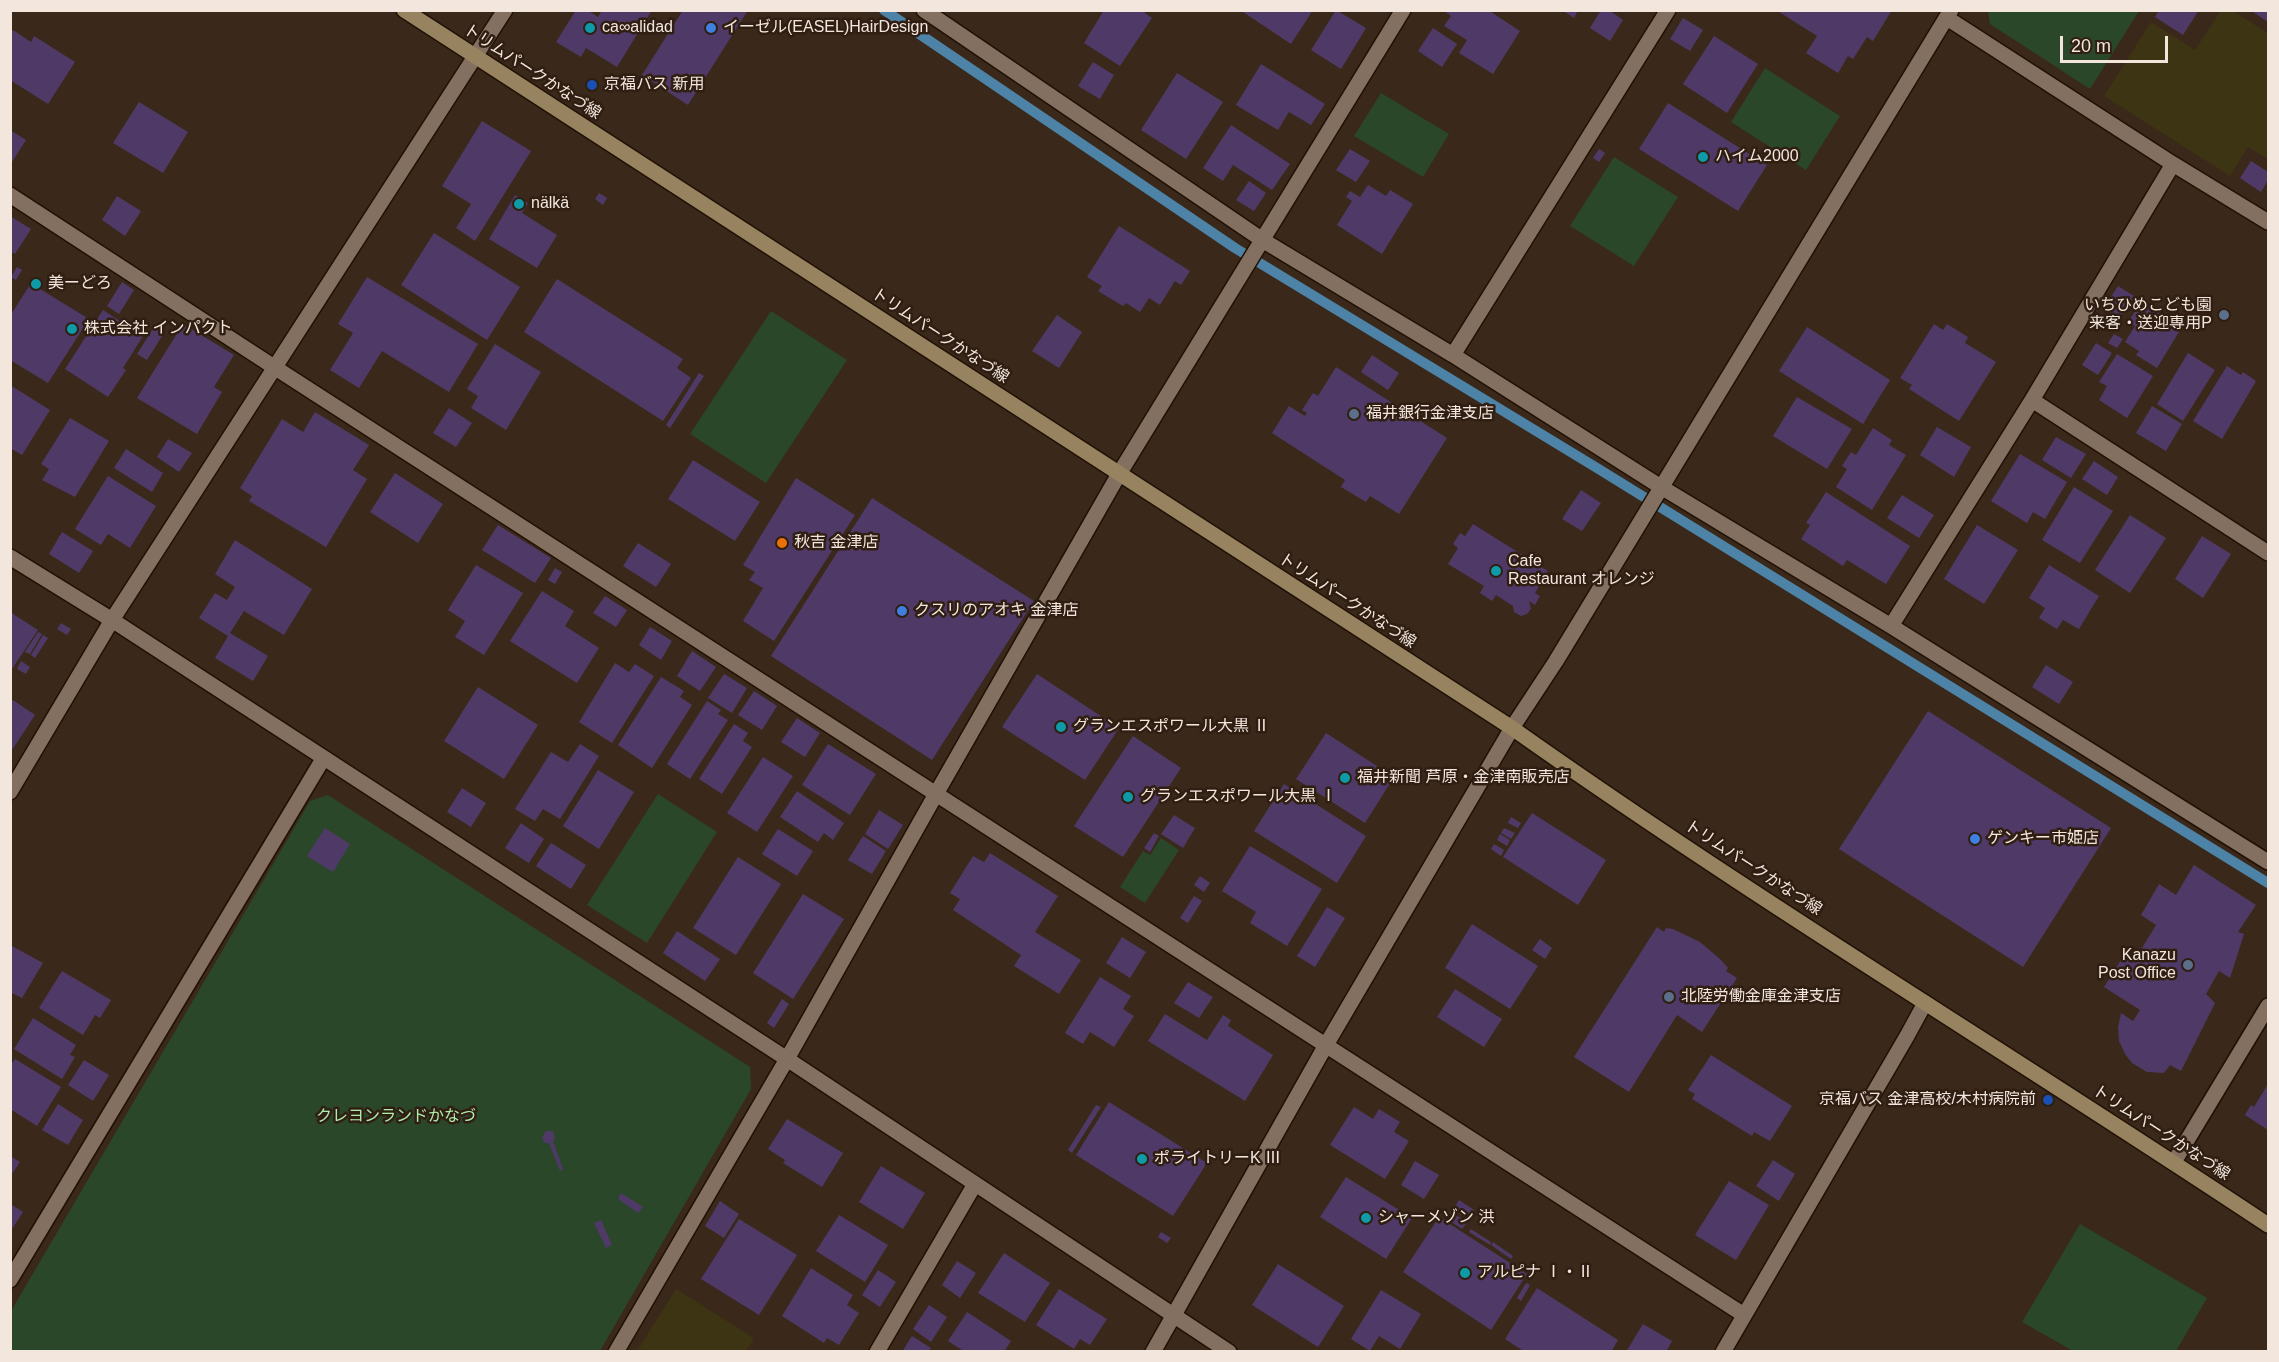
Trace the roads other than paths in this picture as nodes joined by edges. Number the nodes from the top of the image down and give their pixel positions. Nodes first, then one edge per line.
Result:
1 (404, 10) edge
2 (505, 10) edge
3 (924, 10) edge
4 (1402, 10) edge
5 (1668, 10) edge
6 (1949, 14) edge
7 (476, 57) junction
8 (2173, 164) junction
9 (10, 195) edge
10 (2268, 222) edge
11 (1264, 240) junction
12 (1453, 355) junction
13 (274, 367) junction
14 (2032, 400) junction
15 (1119, 474) junction
16 (1661, 487) junction
17 (2268, 553) edge
18 (10, 557) edge
19 (112, 621) junction
20 (1891, 626) junction
21 (1512, 728) junction
22 (323, 759) junction
23 (10, 792) edge
24 (936, 794) junction
25 (2268, 862) edge
26 (1924, 1003) junction
27 (2268, 1006) edge
28 (1326, 1045) junction
29 (787, 1059) junction
30 (2174, 1162) junction
31 (975, 1184) junction
32 (2268, 1225) edge
33 (10, 1280) edge
34 (1174, 1315) junction
35 (1744, 1315) junction
36 (615, 1352) edge
37 (877, 1352) edge
38 (1153, 1352) edge
39 (1228, 1352) edge
40 (1723, 1352) edge

1 - 7 main road, トリムパークかなづ線
2 - 7 street
3 - 11 street
4 - 11 street
5 - 12 street
6 - 8 street
6 - 16 street
7 - 13 street
7 - 15 main road, トリムパークかなづ線
8 - 10 street
8 - 14 street
9 - 13 street
11 - 12 street
11 - 15 street
12 - 16 street
13 - 19 street
13 - 24 street
14 - 17 street
14 - 20 street
15 - 21 main road, トリムパークかなづ線
15 - 24 street
16 - 20 street
16 - 21 street
18 - 19 street
19 - 22 street
19 - 23 street
20 - 25 street
21 - 26 main road, トリムパークかなづ線
21 - 28 street
22 - 29 street
22 - 33 street
24 - 28 street
24 - 29 street
26 - 30 main road, トリムパークかなづ線
26 - 35 street
27 - 30 street
28 - 34 street
28 - 35 street
29 - 31 street
29 - 36 street
30 - 32 main road, トリムパークかなづ線
31 - 34 street
31 - 37 street
34 - 38 street
34 - 39 street
35 - 40 street

